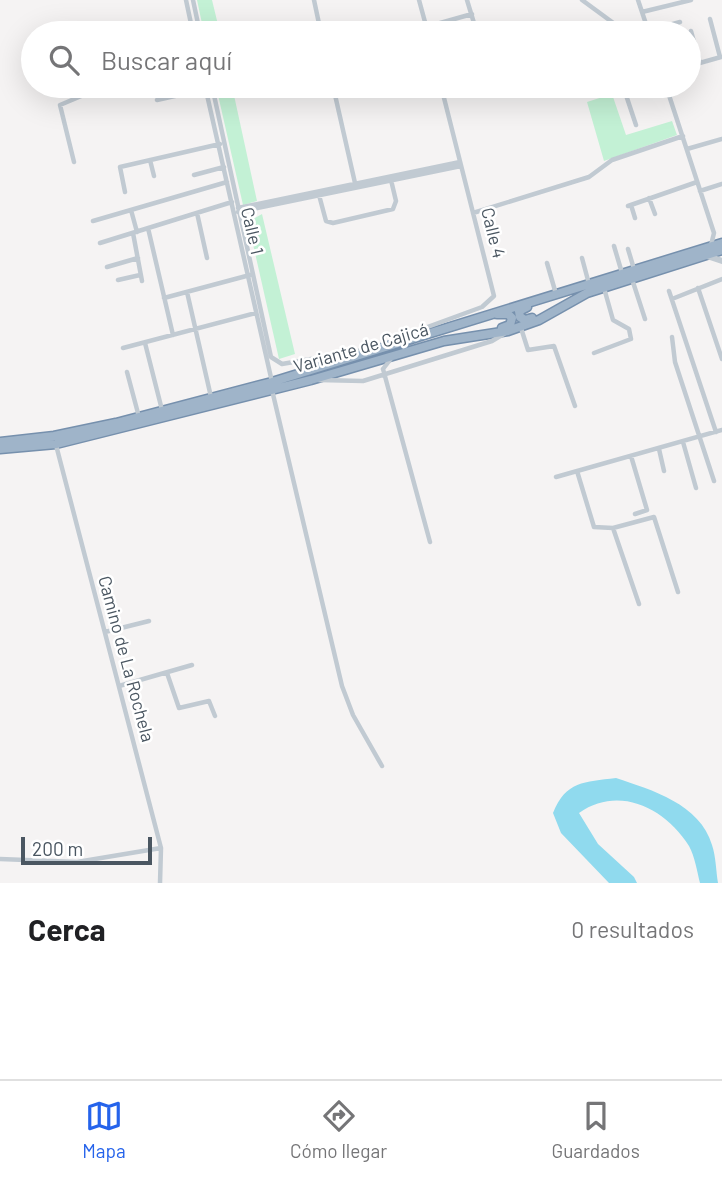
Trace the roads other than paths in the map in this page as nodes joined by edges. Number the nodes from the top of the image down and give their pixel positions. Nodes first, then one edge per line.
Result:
1 (186, 0) edge
2 (193, 0) edge
3 (314, 0) edge
4 (419, 0) edge
5 (467, 0) edge
6 (582, 0) edge
7 (591, 0) edge
8 (638, 0) edge
9 (691, 0) edge
10 (594, 8) junction
11 (642, 12) junction
12 (471, 14) junction
13 (710, 19) dead end
14 (191, 21) edge
15 (197, 21) edge
16 (318, 21) edge
17 (425, 21) edge
18 (452, 21) edge
19 (473, 21) edge
20 (611, 21) edge
21 (645, 21) edge
22 (721, 57) edge
23 (701, 63) edge
24 (77, 98) edge
25 (164, 98) edge
26 (208, 98) edge
27 (214, 98) edge
28 (336, 98) edge
29 (444, 98) edge
30 (627, 98) edge
31 (670, 98) edge
32 (157, 100) dead end
33 (636, 125) dead end
34 (683, 136) junction
35 (722, 139) edge
36 (221, 144) junction
37 (687, 149) junction
38 (150, 160) junction
39 (74, 162) dead end
40 (461, 164) junction
41 (223, 167) junction
42 (194, 175) dead end
43 (154, 176) dead end
44 (391, 180) junction
45 (227, 182) junction
46 (697, 182) junction
47 (722, 184) edge
48 (356, 186) junction
49 (701, 191) junction
50 (125, 192) dead end
51 (319, 195) junction
52 (649, 198) junction
53 (232, 202) junction
54 (131, 210) junction
55 (237, 210) junction
56 (197, 213) junction
57 (473, 213) junction
58 (654, 214) dead end
59 (635, 218) dead end
60 (93, 221) dead end
61 (148, 228) junction
62 (135, 232) junction
63 (714, 233) junction
64 (722, 241) edge
65 (100, 243) dead end
66 (614, 246) dead end
67 (707, 247) junction
68 (628, 249) dead end
69 (722, 250) edge
70 (702, 257) junction
71 (138, 258) junction
72 (207, 258) dead end
73 (582, 258) dead end
74 (722, 261) edge
75 (547, 263) dead end
76 (107, 267) dead end
77 (622, 273) junction
78 (633, 274) junction
79 (251, 275) junction
80 (722, 279) edge
81 (118, 280) dead end
82 (589, 284) junction
83 (604, 287) junction
84 (698, 288) junction
85 (670, 291) dead end
86 (187, 292) junction
87 (551, 295) junction
88 (164, 298) junction
89 (672, 299) junction
90 (555, 311) junction
91 (256, 313) junction
92 (482, 315) junction
93 (645, 320) dead end
94 (521, 328) junction
95 (195, 329) junction
96 (508, 331) junction
97 (486, 334) junction
98 (173, 335) junction
99 (672, 337) dead end
100 (412, 338) junction
101 (145, 343) junction
102 (123, 348) dead end
103 (376, 348) junction
104 (594, 353) dead end
105 (394, 355) junction
106 (722, 359) edge
107 (368, 362) junction
108 (127, 372) dead end
109 (384, 372) junction
110 (311, 380) junction
111 (272, 386) junction
112 (211, 398) junction
113 (575, 406) dead end
114 (162, 411) junction
115 (139, 417) junction
116 (719, 431) edge
117 (701, 437) junction
118 (0, 442) edge
119 (683, 442) junction
120 (56, 444) junction
121 (0, 449) edge
122 (659, 449) junction
123 (631, 456) junction
124 (577, 471) junction
125 (664, 471) dead end
126 (556, 477) dead end
127 (713, 481) dead end
128 (696, 488) dead end
129 (635, 514) dead end
130 (613, 528) junction
131 (430, 542) dead end
132 (678, 592) dead end
133 (639, 604) dead end
134 (149, 621) dead end
135 (105, 632) junction
136 (192, 665) dead end
137 (167, 673) junction
138 (119, 686) junction
139 (215, 716) dead end
140 (382, 766) dead end
141 (161, 848) junction
142 (0, 859) edge
143 (160, 883) edge

1 - 14 street
2 - 15 street
3 - 16 street
4 - 17 street
5 - 12 street
6 - 10 street
7 - 10 street
8 - 11 street
9 - 11 street
10 - 20 street
11 - 21 street
12 - 18 street
12 - 19 street
13 - 22 street
22 - 23 street
24 - 39 street
25 - 32 street
26 - 36 street, Calle 1
27 - 36 street, Calle 1
28 - 48 street
29 - 40 street, Calle 4
30 - 33 street
31 - 34 street
34 - 37 street
34 - 57 street
35 - 37 street
36 - 38 street
36 - 41 street, Calle 1
36 - 55 street, Calle 1
37 - 46 street
38 - 43 street
38 - 50 street
40 - 44 street
40 - 48 street
40 - 57 street, Calle 4
41 - 42 street
41 - 45 street, Calle 1
44 - 48 street
44 - 51 street
45 - 53 street, Calle 1
45 - 54 street
46 - 49 street
46 - 52 street
47 - 49 street
48 - 51 street
48 - 55 street
49 - 63 street
51 - 55 street
52 - 58 street
52 - 59 street
53 - 55 street, Calle 1
53 - 56 street
54 - 60 street
54 - 62 street
55 - 79 street, Calle 1
56 - 61 street
56 - 72 street
57 - 100 street, Calle 4
61 - 62 street
61 - 88 street
62 - 65 street
62 - 71 street
63 - 64 street
63 - 67 street
64 - 67 highway, Variante de Cajicá
66 - 77 street
67 - 78 highway, Variante de Cajicá
68 - 78 street
69 - 70 highway, Variante de Cajicá
70 - 74 street
70 - 78 highway, Variante de Cajicá
71 - 76 street
71 - 81 street
73 - 82 street
75 - 87 street
77 - 78 highway, Variante de Cajicá
77 - 82 highway, Variante de Cajicá
78 - 83 highway, Variante de Cajicá
78 - 93 street
79 - 86 street
79 - 91 street, Calle 1
79 - 103 street, Calle 1
80 - 84 street
82 - 87 highway, Variante de Cajicá
83 - 90 highway, Variante de Cajicá
83 - 104 street
84 - 89 street
84 - 106 street
85 - 89 street
86 - 88 street
86 - 95 street
87 - 90 highway
87 - 92 highway, Variante de Cajicá
88 - 98 street
89 - 116 street
90 - 94 highway, Variante de Cajicá
91 - 95 street
91 - 111 street, Calle 1
92 - 97 highway
92 - 100 highway, Variante de Cajicá
94 - 96 highway, Variante de Cajicá
94 - 113 street
95 - 98 street
95 - 112 street
96 - 97 highway, Variante de Cajicá
96 - 109 street
97 - 105 highway, Variante de Cajicá
98 - 101 street
99 - 117 street
100 - 103 highway, Variante de Cajicá
101 - 102 street
101 - 114 street
103 - 111 highway, Variante de Cajicá
105 - 107 highway, Variante de Cajicá
105 - 109 street
107 - 109 street
107 - 110 highway, Variante de Cajicá
108 - 115 street
109 - 110 street
109 - 131 street
110 - 111 highway, Variante de Cajicá
111 - 112 highway, Variante de Cajicá
111 - 120 highway, Variante de Cajicá
111 - 140 street, Calle 1
112 - 114 highway, Variante de Cajicá
114 - 115 highway, Variante de Cajicá
115 - 118 highway, Variante de Cajicá
116 - 117 street
117 - 119 street
117 - 127 street
119 - 122 street
119 - 128 street
120 - 121 highway, Variante de Cajicá
120 - 135 street, Camino de La Rochela
122 - 123 street
122 - 125 street
123 - 124 street
123 - 129 street
124 - 126 street
124 - 130 street
130 - 132 street
130 - 133 street
134 - 135 street
135 - 138 street, Camino de La Rochela
136 - 137 street
137 - 138 street
137 - 139 street
138 - 141 street, Camino de La Rochela
141 - 142 street
141 - 143 street, Camino de La Rochela

